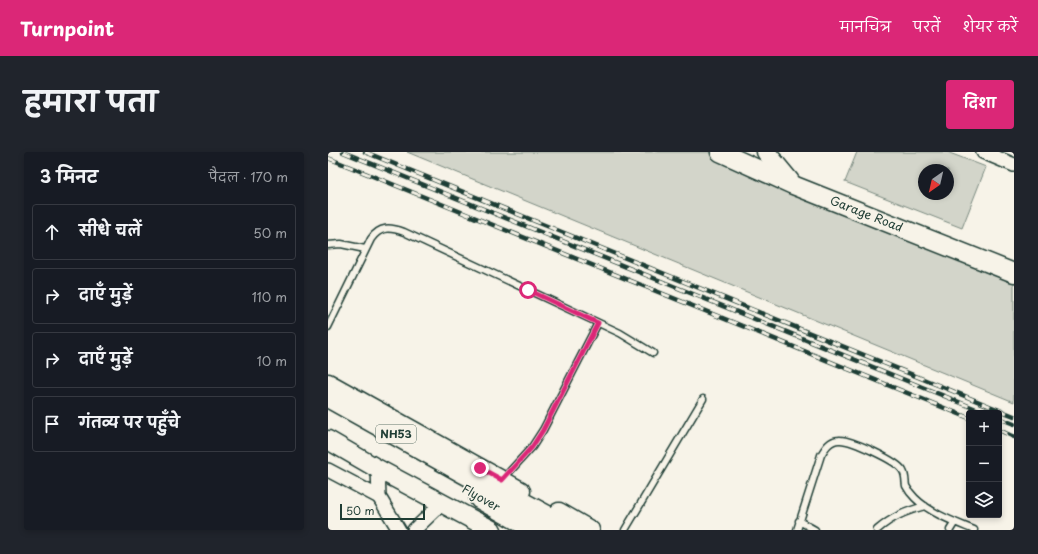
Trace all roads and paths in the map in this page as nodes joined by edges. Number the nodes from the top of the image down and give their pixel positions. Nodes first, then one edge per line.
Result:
1 (720, 152) edge
2 (766, 152) edge
3 (983, 152) edge
4 (1014, 165) edge
5 (793, 184) junction
6 (328, 245) edge
7 (365, 249) junction
8 (1014, 273) edge
9 (598, 323) junction
10 (328, 326) edge
11 (653, 353) dead end
12 (328, 383) edge
13 (328, 396) edge
14 (703, 399) dead end
15 (328, 412) edge
16 (328, 440) edge
17 (378, 469) junction
18 (328, 470) edge
19 (460, 471) junction
20 (502, 480) junction
21 (379, 497) junction
22 (925, 506) junction
23 (438, 507) dead end
24 (799, 521) junction
25 (954, 522) junction
26 (398, 529) edge
27 (414, 530) edge
28 (492, 530) edge
29 (537, 530) edge
30 (571, 530) edge
31 (590, 530) edge
32 (625, 530) edge
33 (797, 530) edge
34 (815, 530) edge
35 (877, 530) edge
36 (950, 530) edge
37 (974, 530) edge

1 - 5 street, Garage Road
2 - 5 street
3 - 4 street
5 - 8 street, Garage Road
6 - 7 lane
7 - 9 lane
7 - 10 lane
9 - 11 lane
9 - 20 lane
12 - 19 street
13 - 19 highway, NH53
14 - 32 lane
15 - 19 highway, NH53
16 - 17 street
17 - 21 street
17 - 28 street
18 - 21 street
19 - 20 street
19 - 29 highway, Flyover / NH53
19 - 30 highway, Flyover / NH53
20 - 31 street
21 - 26 street
22 - 24 lane
22 - 25 lane
22 - 35 lane
23 - 27 street
24 - 33 lane
24 - 34 lane
25 - 36 lane
25 - 37 lane

